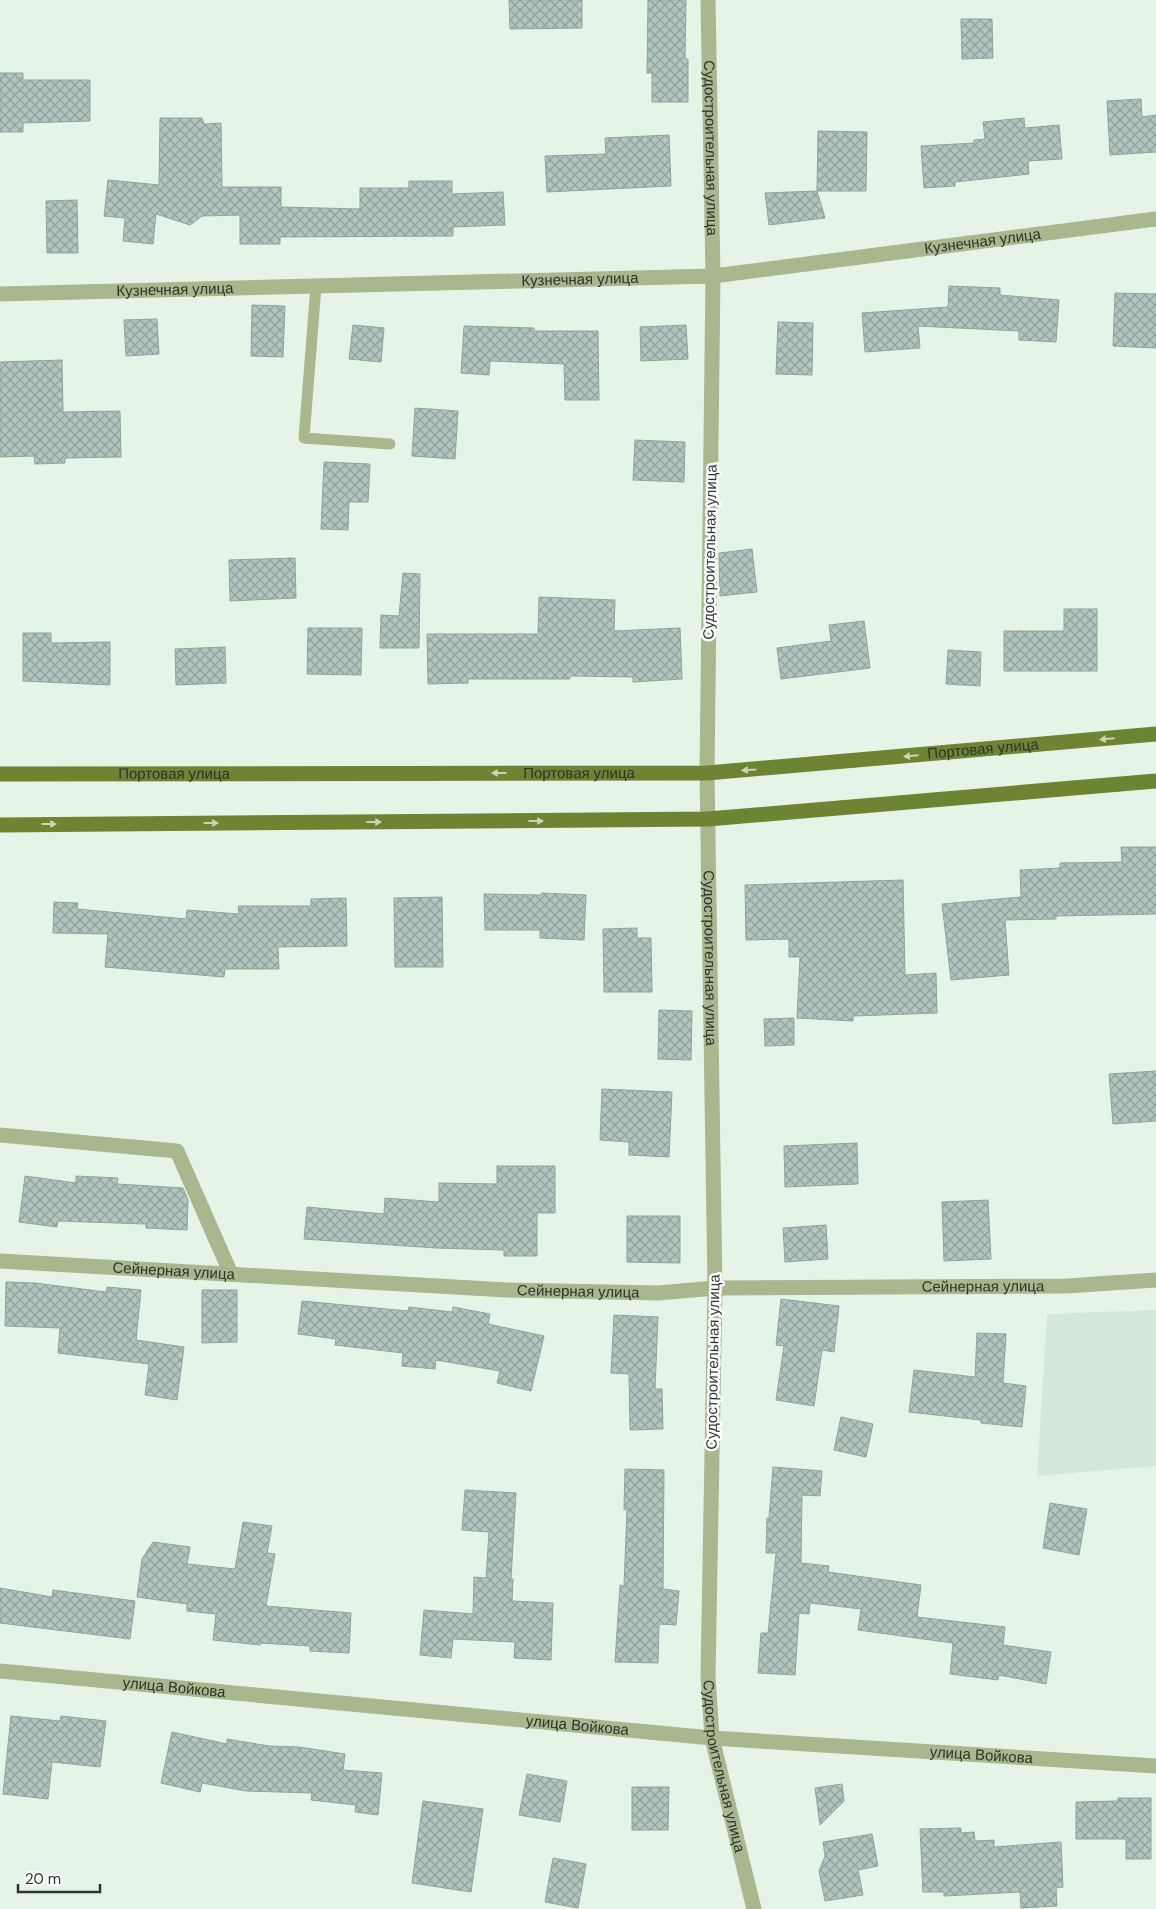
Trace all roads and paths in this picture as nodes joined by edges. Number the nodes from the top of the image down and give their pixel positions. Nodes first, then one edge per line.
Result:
1 (708, 0) edge
2 (1156, 219) edge
3 (713, 276) junction
4 (316, 286) junction
5 (0, 294) edge
6 (390, 444) dead end
7 (1156, 734) edge
8 (707, 773) junction
9 (0, 774) edge
10 (1156, 781) edge
11 (708, 819) junction
12 (0, 825) edge
13 (0, 1135) edge
14 (0, 1260) edge
15 (231, 1274) junction
16 (1156, 1280) edge
17 (715, 1288) junction
18 (0, 1671) edge
19 (712, 1738) junction
20 (1156, 1766) edge
21 (754, 1909) edge

1 - 3 street, Судостроительная улица
2 - 3 street, Кузнечная улица
3 - 4 street, Кузнечная улица
3 - 8 street, Судостроительная улица
4 - 5 street, Кузнечная улица
4 - 6 lane
7 -> 8 main road, Портовая улица
8 -> 9 main road, Портовая улица
8 - 11 street, Судостроительная улица
10 - 11 main road
12 -> 11 main road
11 - 17 street, Судостроительная улица
13 - 15 street
14 - 15 street, Сейнерная улица
15 - 17 street, Сейнерная улица
16 - 17 street, Сейнерная улица
17 - 19 street, Судостроительная улица
18 - 19 street, улица Войкова
19 - 20 street, улица Войкова
19 - 21 street, Судостроительная улица

